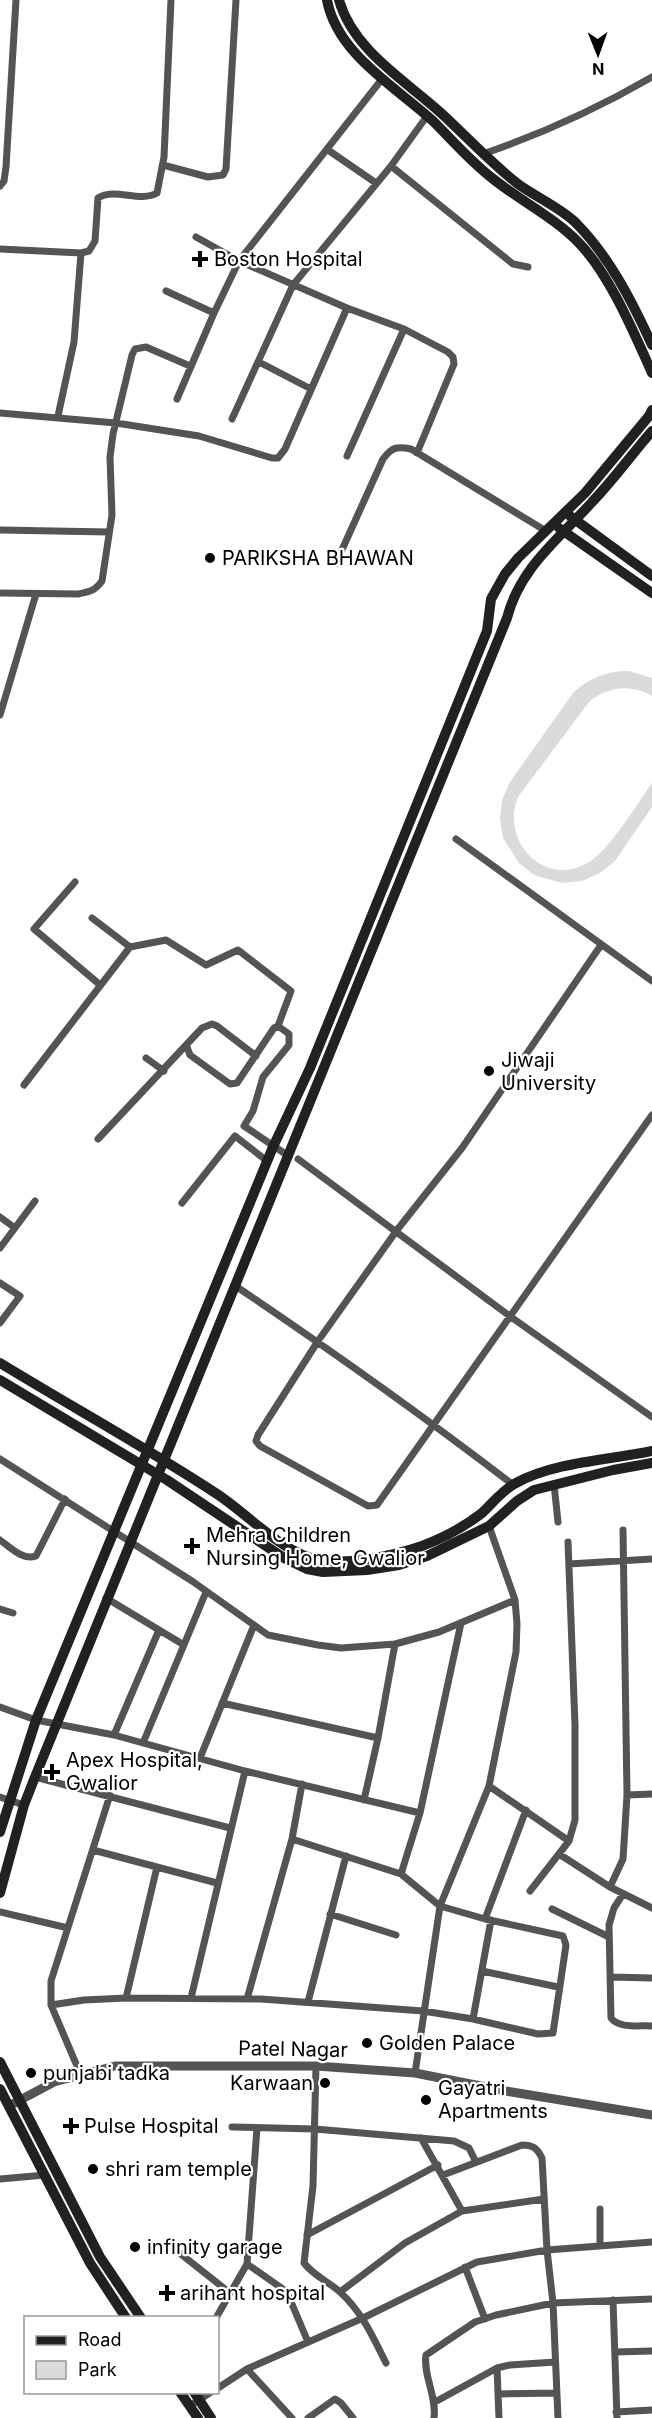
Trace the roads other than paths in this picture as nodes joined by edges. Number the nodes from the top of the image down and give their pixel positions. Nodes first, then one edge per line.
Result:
1 (16, 0) edge
2 (171, 0) edge
3 (236, 0) edge
4 (327, 0) edge
5 (339, 0) edge
6 (652, 77) edge
7 (382, 79) junction
8 (427, 116) junction
9 (328, 150) junction
10 (479, 158) junction
11 (164, 165) junction
12 (391, 166) junction
13 (376, 183) junction
14 (0, 186) edge
15 (196, 237) dead end
16 (590, 238) junction
17 (581, 245) junction
18 (0, 249) edge
19 (81, 253) junction
20 (239, 261) junction
21 (528, 267) dead end
22 (293, 285) junction
23 (166, 291) dead end
24 (347, 308) junction
25 (214, 312) junction
26 (405, 329) junction
27 (649, 332) edge
28 (636, 338) junction
29 (652, 345) edge
30 (259, 362) junction
31 (189, 366) junction
32 (652, 374) edge
33 (311, 389) junction
34 (177, 399) dead end
35 (652, 410) edge
36 (0, 413) edge
37 (58, 416) junction
38 (232, 419) dead end
39 (116, 423) junction
40 (652, 430) edge
41 (417, 453) junction
42 (347, 456) dead end
43 (565, 512) junction
44 (576, 520) junction
45 (549, 528) junction
46 (0, 530) edge
47 (109, 532) junction
48 (564, 532) junction
49 (336, 563) dead end
50 (652, 576) edge
51 (0, 593) edge
52 (652, 593) edge
53 (36, 594) junction
54 (0, 715) edge
55 (456, 839) dead end
56 (75, 882) dead end
57 (92, 918) dead end
58 (601, 945) junction
59 (130, 947) junction
60 (652, 981) edge
61 (99, 984) junction
62 (278, 1026) junction
63 (187, 1047) junction
64 (256, 1056) junction
65 (146, 1058) dead end
66 (164, 1071) junction
67 (24, 1085) dead end
68 (652, 1115) edge
69 (244, 1126) junction
70 (235, 1136) junction
71 (98, 1139) dead end
72 (273, 1147) junction
73 (287, 1155) junction
74 (298, 1159) dead end
75 (267, 1161) junction
76 (35, 1201) dead end
77 (182, 1203) dead end
78 (0, 1217) edge
79 (15, 1228) junction
80 (397, 1230) junction
81 (0, 1248) edge
82 (0, 1283) edge
83 (234, 1286) junction
84 (510, 1317) junction
85 (0, 1323) edge
86 (318, 1341) junction
87 (0, 1363) edge
88 (0, 1380) edge
89 (59, 1398) junction
90 (51, 1411) junction
91 (652, 1417) edge
92 (434, 1424) junction
93 (650, 1449) edge
94 (149, 1450) junction
95 (0, 1459) edge
96 (165, 1460) junction
97 (652, 1463) edge
98 (142, 1466) junction
99 (158, 1476) junction
100 (512, 1484) junction
101 (554, 1484) junction
102 (65, 1499) junction
103 (492, 1503) junction
104 (502, 1515) junction
105 (558, 1522) dead end
106 (489, 1526) junction
107 (622, 1530) dead end
108 (115, 1532) junction
109 (0, 1540) edge
110 (129, 1541) junction
111 (568, 1542) dead end
112 (652, 1559) edge
113 (623, 1560) junction
114 (568, 1564) junction
115 (339, 1567) junction
116 (206, 1592) junction
117 (106, 1598) junction
118 (515, 1600) junction
119 (0, 1609) edge
120 (13, 1613) dead end
121 (461, 1623) junction
122 (254, 1625) junction
123 (159, 1630) junction
124 (395, 1644) junction
125 (184, 1645) junction
126 (222, 1703) junction
127 (0, 1707) edge
128 (36, 1719) junction
129 (56, 1725) junction
130 (114, 1735) junction
131 (378, 1738) junction
132 (143, 1743) junction
133 (200, 1758) junction
134 (245, 1771) junction
135 (35, 1777) junction
136 (302, 1784) junction
137 (489, 1786) junction
138 (652, 1794) edge
139 (110, 1795) junction
140 (627, 1795) junction
141 (5, 1799) edge
142 (364, 1800) junction
143 (24, 1805) junction
144 (526, 1810) junction
145 (420, 1813) junction
146 (230, 1828) junction
147 (0, 1832) edge
148 (292, 1839) junction
149 (569, 1841) junction
150 (93, 1850) junction
151 (559, 1854) junction
152 (346, 1856) junction
153 (157, 1868) junction
154 (4, 1869) edge
155 (401, 1874) junction
156 (217, 1883) junction
157 (610, 1887) junction
158 (530, 1891) dead end
159 (0, 1893) edge
160 (623, 1894) junction
161 (440, 1906) junction
162 (652, 1908) edge
163 (552, 1910) dead end
164 (0, 1912) edge
165 (330, 1914) junction
166 (488, 1920) junction
167 (68, 1928) junction
168 (396, 1935) dead end
169 (609, 1938) junction
170 (482, 1971) junction
171 (610, 1977) junction
172 (652, 1978) edge
173 (558, 1987) junction
174 (126, 1998) junction
175 (191, 1998) junction
176 (247, 1999) junction
177 (308, 2002) junction
178 (51, 2005) junction
179 (423, 2011) junction
180 (473, 2019) junction
181 (652, 2026) edge
182 (0, 2062) edge
183 (316, 2066) junction
184 (80, 2073) junction
185 (415, 2073) junction
186 (0, 2089) edge
187 (19, 2101) junction
188 (9, 2106) junction
189 (652, 2115) edge
190 (232, 2127) dead end
191 (257, 2128) junction
192 (315, 2129) junction
193 (421, 2138) junction
194 (476, 2162) junction
195 (438, 2165) junction
196 (45, 2175) junction
197 (443, 2175) junction
198 (0, 2179) edge
199 (544, 2199) junction
200 (600, 2209) dead end
201 (462, 2211) junction
202 (307, 2235) junction
203 (652, 2242) edge
204 (600, 2246) junction
205 (547, 2250) junction
206 (177, 2252) dead end
207 (247, 2264) junction
208 (465, 2266) junction
209 (340, 2292) junction
210 (230, 2294) junction
211 (652, 2299) edge
212 (613, 2300) junction
213 (553, 2303) junction
214 (125, 2316) edge
215 (140, 2316) edge
216 (217, 2316) edge
217 (363, 2318) junction
218 (485, 2319) junction
219 (308, 2342) junction
220 (652, 2351) edge
221 (615, 2352) junction
222 (555, 2362) junction
223 (386, 2363) dead end
224 (496, 2368) junction
225 (247, 2369) junction
226 (219, 2387) edge
227 (556, 2393) junction
228 (498, 2394) junction
229 (195, 2400) edge
230 (435, 2402) junction
231 (652, 2410) edge
232 (617, 2415) edge
233 (198, 2418) edge
234 (211, 2418) edge
235 (292, 2418) edge
236 (308, 2418) edge
237 (353, 2418) edge
238 (434, 2418) edge
239 (499, 2418) edge
240 (558, 2418) edge

1 - 14 street
2 - 11 street
3 - 11 street
4 - 7 main road
5 - 10 main road
6 - 10 street
7 - 8 main road
7 - 9 street
8 - 10 main road
8 - 12 street
9 - 13 street
9 - 20 street
10 - 16 main road
10 - 17 main road
11 - 19 street
12 - 13 street
12 - 21 street
13 - 22 street
15 - 20 street
16 - 17 main road
16 - 27 main road
17 - 28 main road
18 - 19 street
19 - 37 street
20 - 22 street
20 - 25 street
22 - 24 street
22 - 30 street
23 - 25 street
24 - 26 street
24 - 33 street
25 - 31 street
26 - 41 street
26 - 42 street
27 - 28 street
27 - 29 main road
28 - 32 main road
30 - 33 street
30 - 38 street
31 - 34 street
31 - 39 street
33 - 39 street
35 - 43 main road
36 - 37 street
37 - 39 street
39 - 47 street
40 - 44 main road
41 - 45 street
41 - 49 street
43 - 44 main road
43 - 45 main road
44 - 48 main road
44 - 50 main road
45 - 48 main road
45 - 72 main road
46 - 47 street
47 - 53 street
48 - 52 main road
48 - 73 main road
51 - 53 street
53 - 54 street
55 - 58 street
56 - 61 street
57 - 59 street
58 - 60 street
58 - 80 street
59 - 61 street
59 - 62 street
61 - 67 street
62 - 64 street
62 - 69 street
63 - 64 street
63 - 64 street
63 - 66 street
65 - 66 street
66 - 71 street
68 - 84 street
69 - 70 street
69 - 72 street
70 - 75 street
70 - 77 street
72 - 73 street
72 - 75 main road
73 - 83 main road
74 - 80 street
75 - 94 main road
76 - 79 street
78 - 79 street
79 - 81 street
80 - 84 street
80 - 86 street
82 - 85 street
83 - 86 street
83 - 96 main road
84 - 91 street
84 - 92 street
86 - 92 street
86 - 92 street
87 - 89 main road
88 - 90 main road
89 - 90 main road
89 - 94 main road
90 - 98 main road
92 - 100 street
93 - 100 main road
94 - 96 main road
94 - 98 main road
95 - 102 street
96 - 99 main road
96 - 115 main road
97 - 101 main road
98 - 99 main road
98 - 108 main road
99 - 110 main road
99 - 115 main road
100 - 103 main road
101 - 104 main road
101 - 105 street
102 - 108 street
102 - 109 street
103 - 104 main road
103 - 115 main road
104 - 106 main road
106 - 115 main road
106 - 118 street
107 - 113 street
108 - 110 street
108 - 128 main road
110 - 116 street
110 - 117 main road
111 - 114 street
112 - 113 street
113 - 114 street
113 - 140 street
114 - 149 street
116 - 122 street
116 - 125 street
117 - 123 street
117 - 129 main road
118 - 121 street
118 - 137 street
119 - 120 street
121 - 124 street
121 - 145 street
122 - 124 street
122 - 126 street
123 - 125 street
123 - 130 street
124 - 131 street
125 - 132 street
126 - 131 street
126 - 133 street
127 - 128 street
128 - 129 street
128 - 141 main road
129 - 130 street
129 - 135 main road
130 - 132 street
131 - 142 street
132 - 133 street
133 - 134 street
134 - 136 street
134 - 146 street
135 - 139 street
135 - 143 main road
136 - 142 street
136 - 148 street
137 - 144 street
137 - 161 street
138 - 140 street
139 - 146 street
139 - 150 street
140 - 157 street
141 - 143 street
141 - 147 main road
142 - 145 street
143 - 154 main road
144 - 149 street
144 - 166 street
145 - 155 street
146 - 156 street
148 - 152 street
148 - 176 street
149 - 151 street
150 - 153 street
150 - 167 street
151 - 157 street
151 - 158 street
152 - 155 street
152 - 165 street
153 - 156 street
153 - 174 street
154 - 159 main road
155 - 161 street
156 - 175 street
157 - 160 street
160 - 162 street
160 - 169 street
161 - 166 street
161 - 179 street
163 - 169 street
164 - 167 street
165 - 168 street
165 - 177 street
166 - 170 street
166 - 173 street
167 - 178 street
169 - 171 street
170 - 173 street
170 - 180 street
171 - 172 street
171 - 181 street
173 - 180 street
174 - 175 street
174 - 178 street
175 - 176 street
176 - 177 street
177 - 179 street
178 - 184 street
179 - 180 street
179 - 185 street
182 - 187 main road
183 - 184 street, Patel Nagar
183 - 185 street, Patel Nagar
183 - 192 street
184 - 187 street, Patel Nagar
185 - 189 street, Patel Nagar
186 - 188 main road
187 - 188 street, Patel Nagar
187 - 215 main road
188 - 196 main road
190 - 191 street
191 - 192 street
191 - 207 street
192 - 193 street
192 - 202 street
193 - 194 street
193 - 195 street
194 - 197 street
194 - 199 street
195 - 197 street
195 - 202 street
196 - 198 street
196 - 214 main road
197 - 201 street
199 - 201 street
199 - 205 street
200 - 204 street
201 - 209 street
202 - 209 street
203 - 204 street
204 - 205 street
205 - 208 street
205 - 213 street
206 - 210 street
207 - 210 street
207 - 219 street
208 - 217 street
208 - 218 street
209 - 217 street
210 - 216 street
211 - 212 street
212 - 213 street
212 - 221 street
213 - 218 street
213 - 222 street
217 - 219 street
217 - 223 street
218 - 230 street
219 - 225 street
220 - 221 street
221 - 232 street
222 - 224 street
222 - 227 street
224 - 228 street
224 - 230 street
225 - 226 street
225 - 235 street
227 - 228 street
227 - 240 street
228 - 239 street
229 - 233 main road
229 - 234 main road
230 - 238 street
231 - 232 street
236 - 237 street

